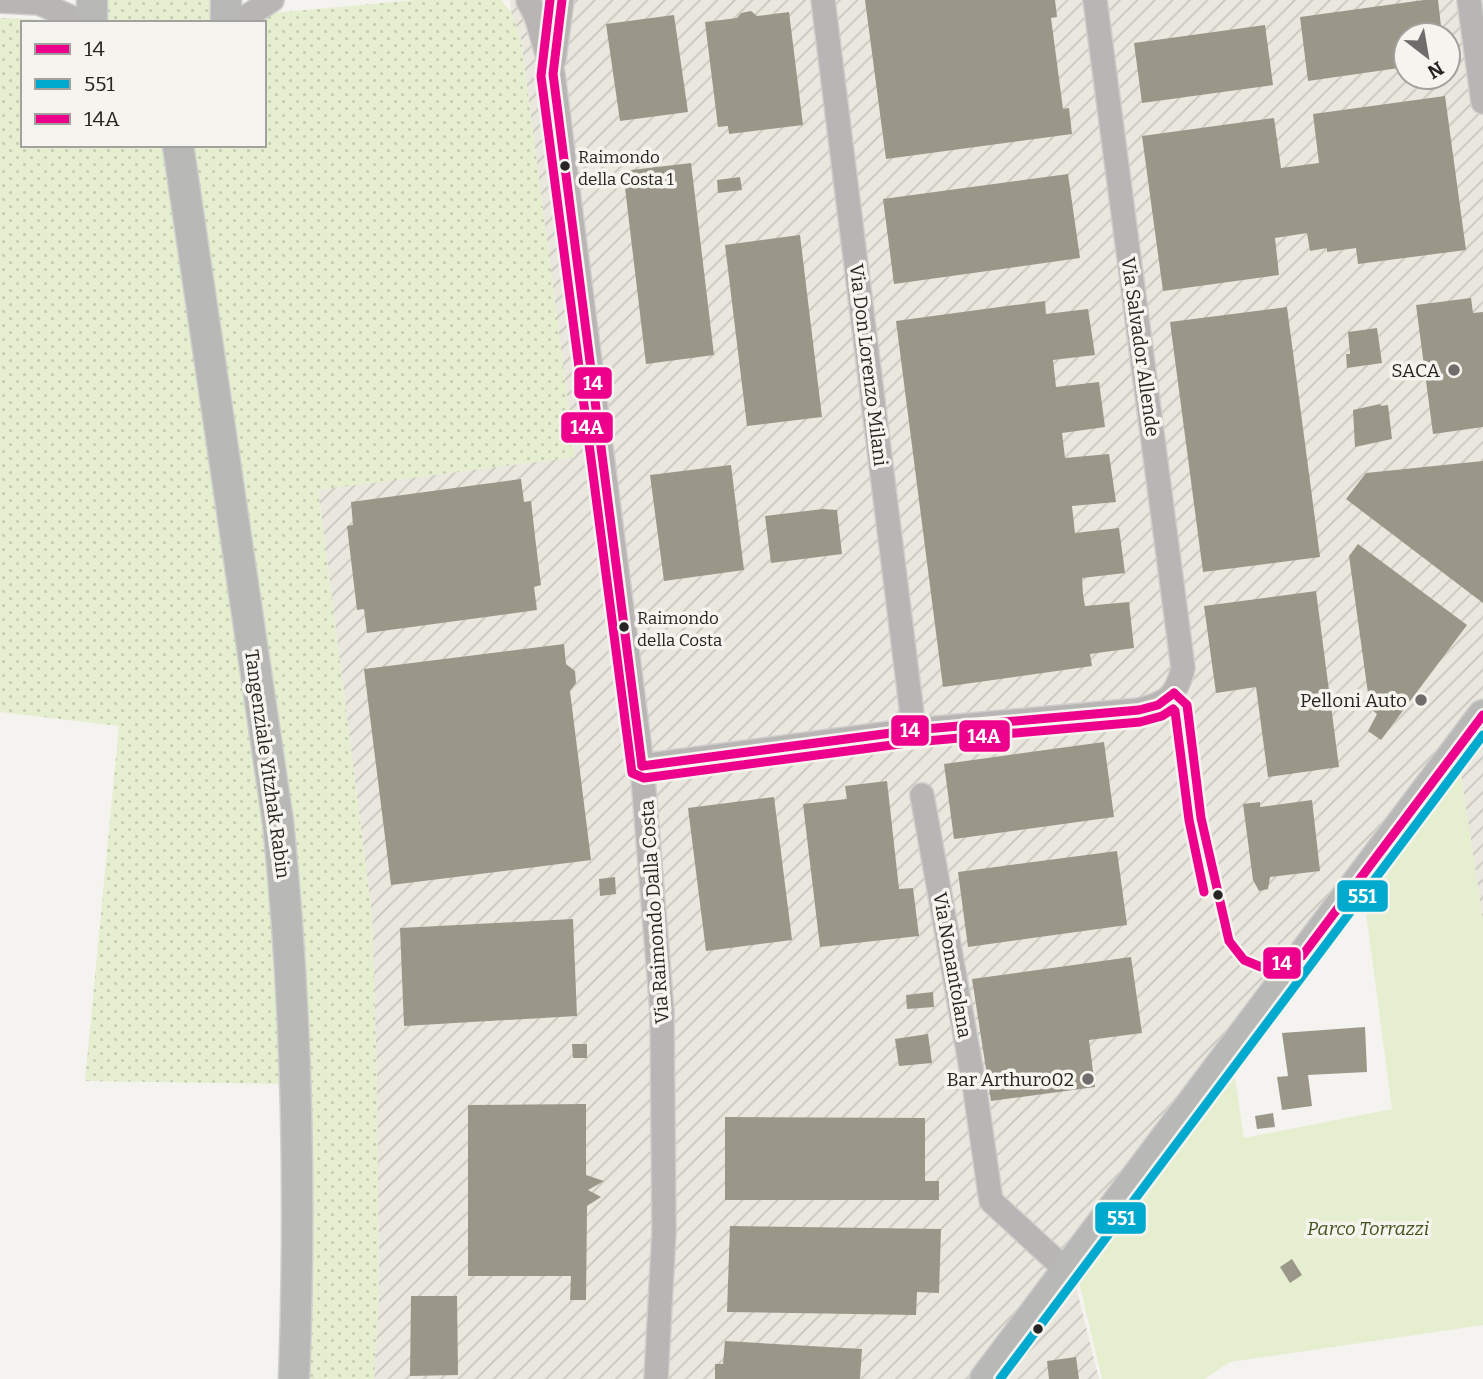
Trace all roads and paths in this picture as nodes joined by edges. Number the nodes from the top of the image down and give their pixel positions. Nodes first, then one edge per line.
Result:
1 (92, 0) edge
2 (226, 0) edge
3 (272, 0) edge
4 (560, 0) edge
5 (823, 0) edge
6 (1095, 0) edge
7 (1469, 0) edge
8 (0, 1) edge
9 (42, 1) edge
10 (527, 1) edge
11 (83, 21) edge
12 (91, 21) edge
13 (226, 21) edge
14 (240, 21) edge
15 (553, 74) junction
16 (1483, 102) edge
17 (177, 148) edge
18 (1483, 715) edge
19 (914, 730) junction
20 (642, 766) junction
21 (922, 795) dead end
22 (1066, 1270) junction
23 (294, 1379) edge
24 (656, 1379) edge
25 (985, 1379) edge

1 - 12 main road
2 - 13 main road
3 - 14 street
4 - 10 street
4 - 15 street
5 - 19 street, Via Don Lorenzo Milani
6 - 19 street, Via Salvador Allende
7 - 16 street
8 - 9 street
9 - 11 street
10 - 15 street
15 - 20 street, Via Raimondo Dalla Costa
17 - 23 main road, Tangenziale Yitzhak Rabin
18 - 22 main road
19 - 20 street
20 - 24 street, Via Raimondo Dalla Costa
21 - 22 street, Via Nonantolana
22 - 25 main road

